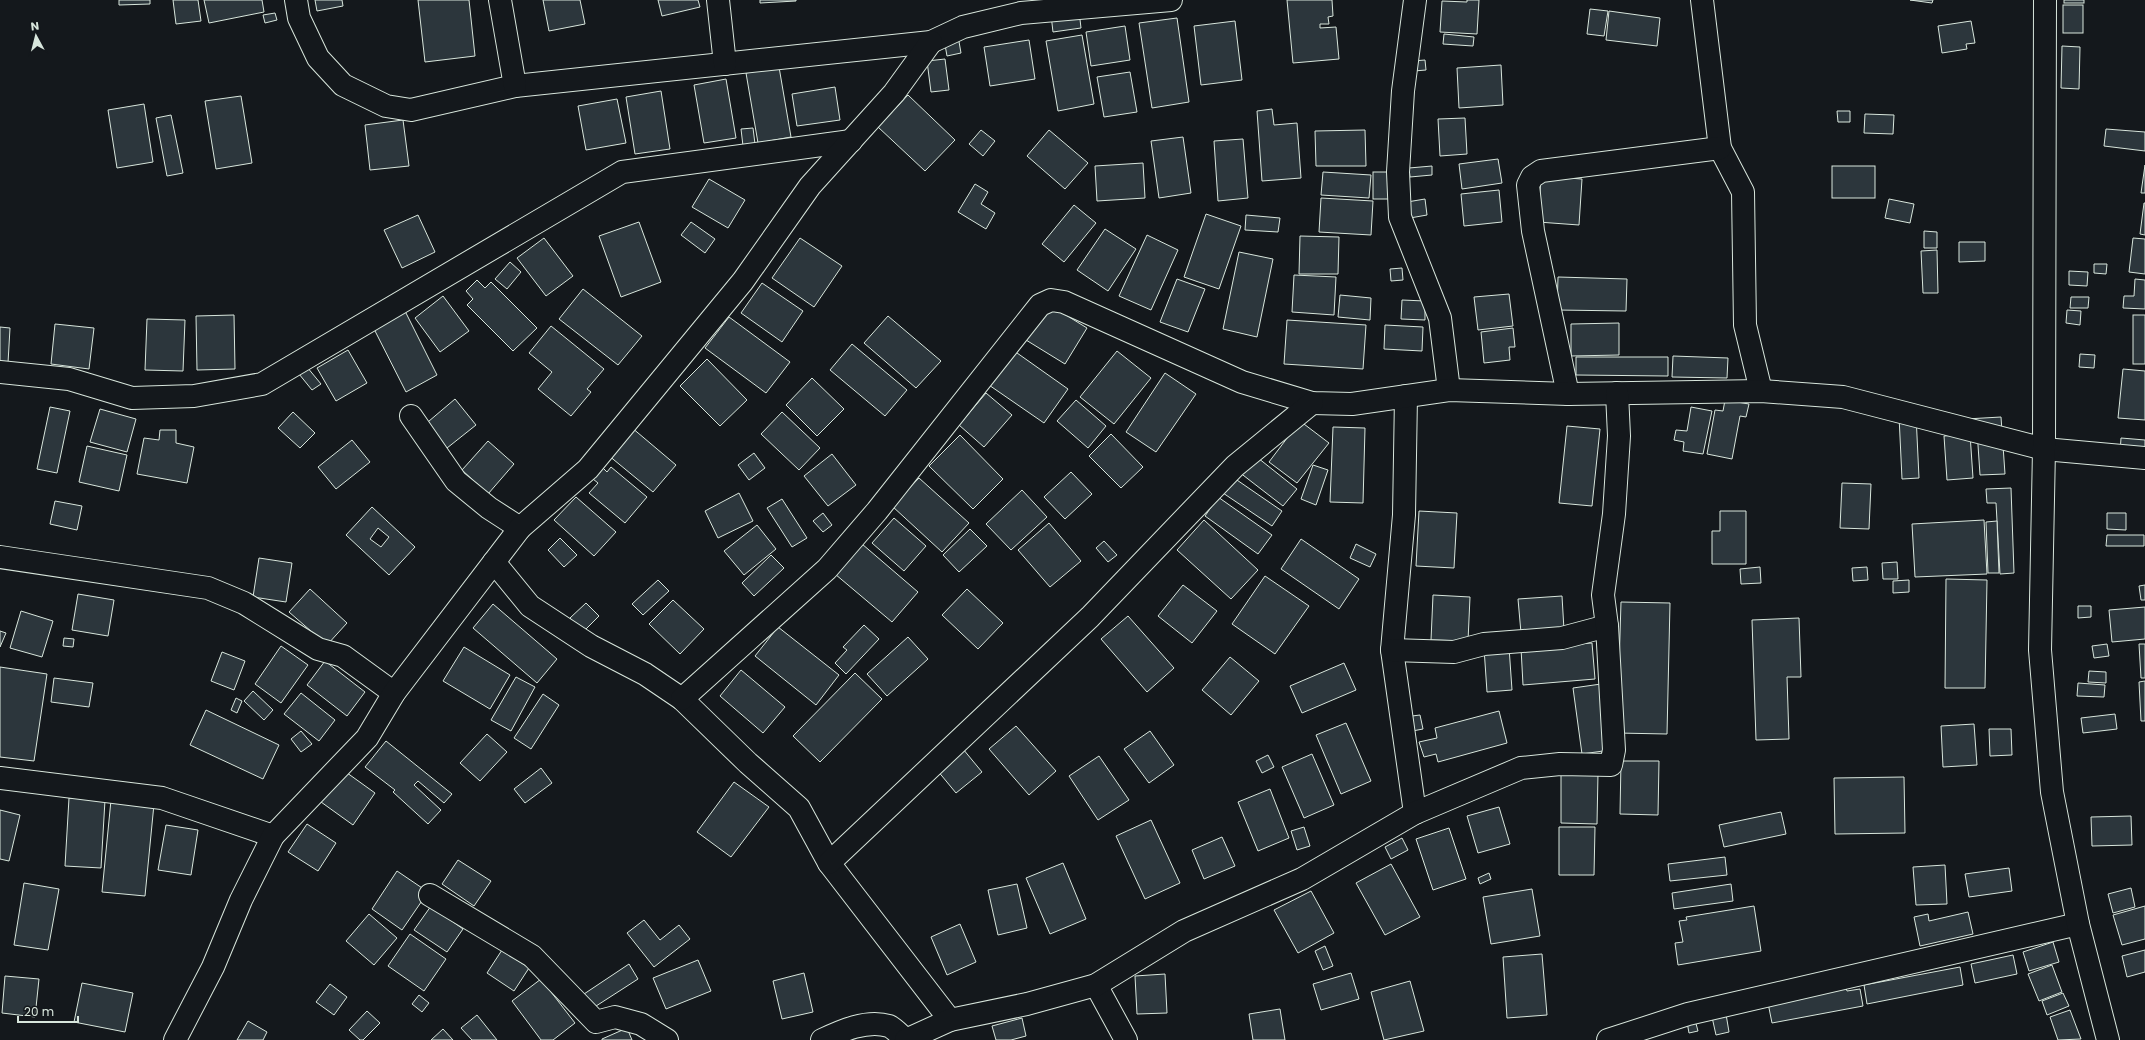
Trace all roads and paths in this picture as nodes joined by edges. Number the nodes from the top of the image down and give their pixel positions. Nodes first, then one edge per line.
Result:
1 (296, 0) edge
2 (500, 0) edge
3 (718, 0) edge
4 (1170, 0) edge
5 (1415, 0) edge
6 (1702, 0) edge
7 (2045, 0) edge
8 (931, 42) junction
9 (725, 64) junction
10 (515, 86) junction
11 (851, 141) junction
12 (1720, 148) junction
13 (0, 372) edge
14 (1449, 390) junction
15 (1761, 390) junction
16 (1617, 393) junction
17 (1568, 394) junction
18 (1406, 396) junction
19 (1312, 403) junction
20 (411, 416) dead end
21 (2044, 449) junction
22 (2145, 458) edge
23 (520, 528) junction
24 (0, 557) edge
25 (494, 562) junction
26 (1607, 626) junction
27 (1392, 650) junction
28 (394, 693) junction
29 (682, 699) junction
30 (0, 778) edge
31 (1416, 813) junction
32 (273, 836) junction
33 (829, 863) junction
34 (430, 895) dead end
35 (2078, 924) junction
36 (1096, 985) junction
37 (950, 1020) junction
38 (175, 1040) edge
39 (667, 1040) edge
40 (822, 1040) edge
41 (906, 1040) edge
42 (1126, 1040) edge
43 (1608, 1040) edge
44 (2108, 1040) edge

1 - 10 street
2 - 10 street
3 - 9 street
4 - 8 street
5 - 14 street
6 - 12 street
7 - 21 street
8 - 9 street
8 - 11 street
9 - 10 street
11 - 13 street
11 - 23 street
12 - 15 street
12 - 17 street
14 - 17 street
14 - 18 street
15 - 16 street
15 - 21 street
16 - 17 street
16 - 26 street
18 - 19 street
18 - 27 street
19 - 29 street
19 - 33 street
20 - 23 street
21 - 22 street
21 - 35 street
23 - 25 street
24 - 28 street
25 - 28 street
25 - 29 street
26 - 27 street
26 - 31 street
27 - 31 street
28 - 32 street
29 - 33 street
30 - 32 street
31 - 36 street
32 - 38 street
33 - 37 street
34 - 39 street
35 - 43 street
35 - 44 street
36 - 37 street
36 - 42 street
37 - 41 street
40 - 41 street

